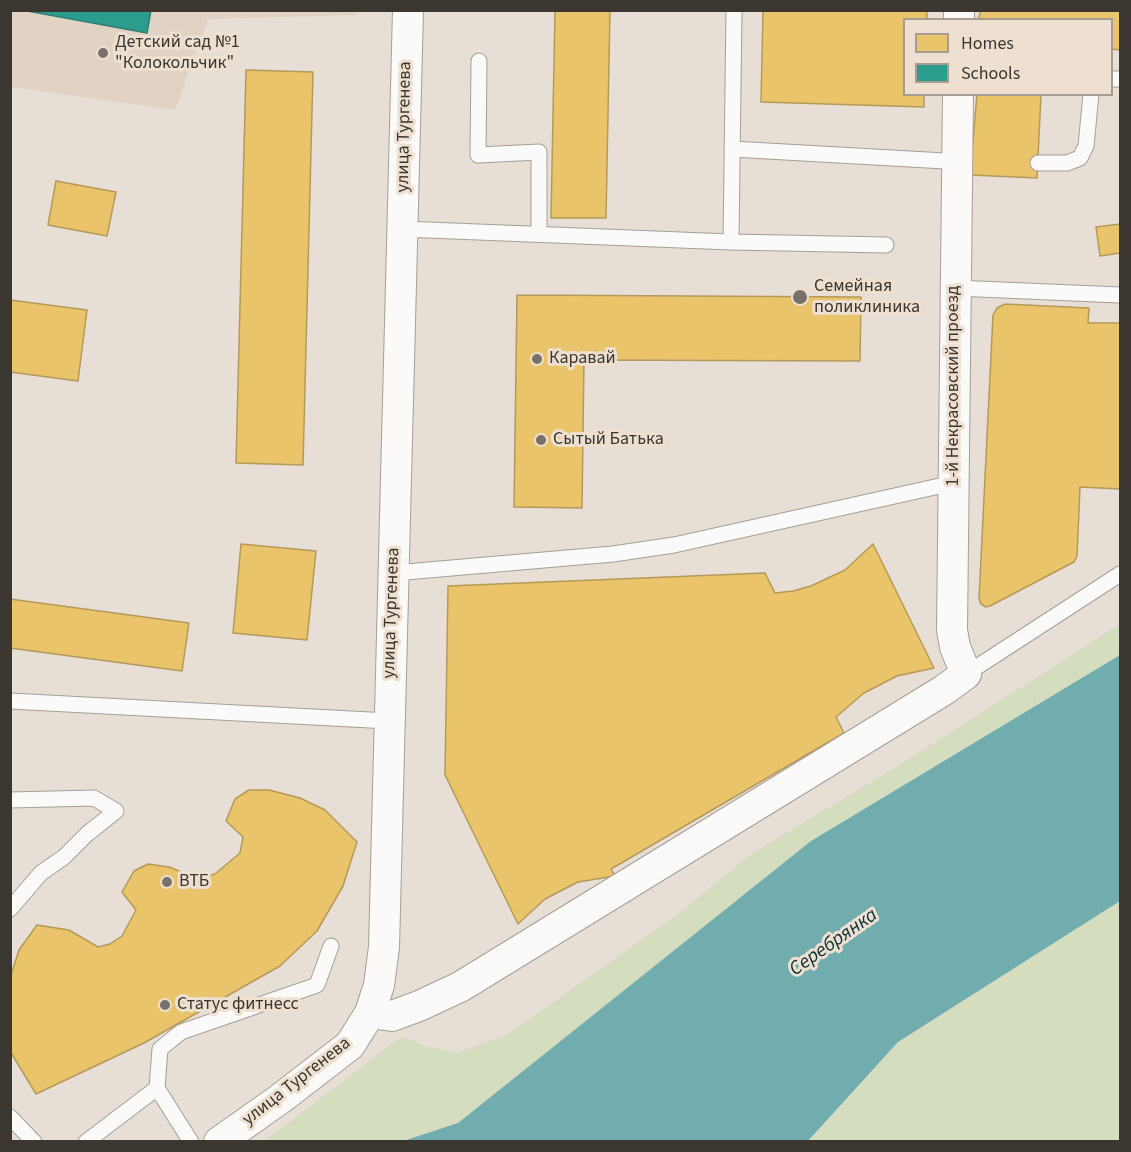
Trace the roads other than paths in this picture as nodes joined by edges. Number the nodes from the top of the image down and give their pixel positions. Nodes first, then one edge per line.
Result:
1 (408, 10) edge
2 (734, 10) edge
3 (479, 61) dead end
4 (958, 96) edge
5 (1091, 96) edge
6 (732, 149) junction
7 (964, 162) junction
8 (1038, 163) dead end
9 (402, 229) junction
10 (538, 234) junction
11 (731, 242) junction
12 (886, 245) dead end
13 (955, 288) junction
14 (1120, 295) edge
15 (953, 483) junction
16 (394, 573) junction
17 (1120, 574) edge
18 (966, 674) junction
19 (10, 701) edge
20 (389, 721) junction
21 (10, 800) edge
22 (10, 909) edge
23 (331, 946) dead end
24 (370, 1013) junction
25 (157, 1088) junction
26 (10, 1117) edge
27 (34, 1142) edge
28 (86, 1142) edge
29 (191, 1142) edge
30 (219, 1142) edge

1 - 9 street, улица Тургенева
2 - 6 lane
3 - 10 lane
4 - 7 street, 1-й Некрасовский проезд
5 - 8 lane
6 - 7 lane
6 - 11 lane
7 - 13 street, 1-й Некрасовский проезд
9 - 10 lane
9 - 16 street, улица Тургенева
10 - 11 lane
11 - 12 lane
13 - 14 lane
13 - 15 street, 1-й Некрасовский проезд
15 - 16 lane
15 - 18 street, 1-й Некрасовский проезд
16 - 20 street, улица Тургенева
17 - 18 lane
18 - 24 street
19 - 20 lane
20 - 24 street, улица Тургенева
21 - 22 lane
23 - 25 lane
24 - 30 street, улица Тургенева
25 - 28 lane
25 - 29 lane
26 - 27 lane

